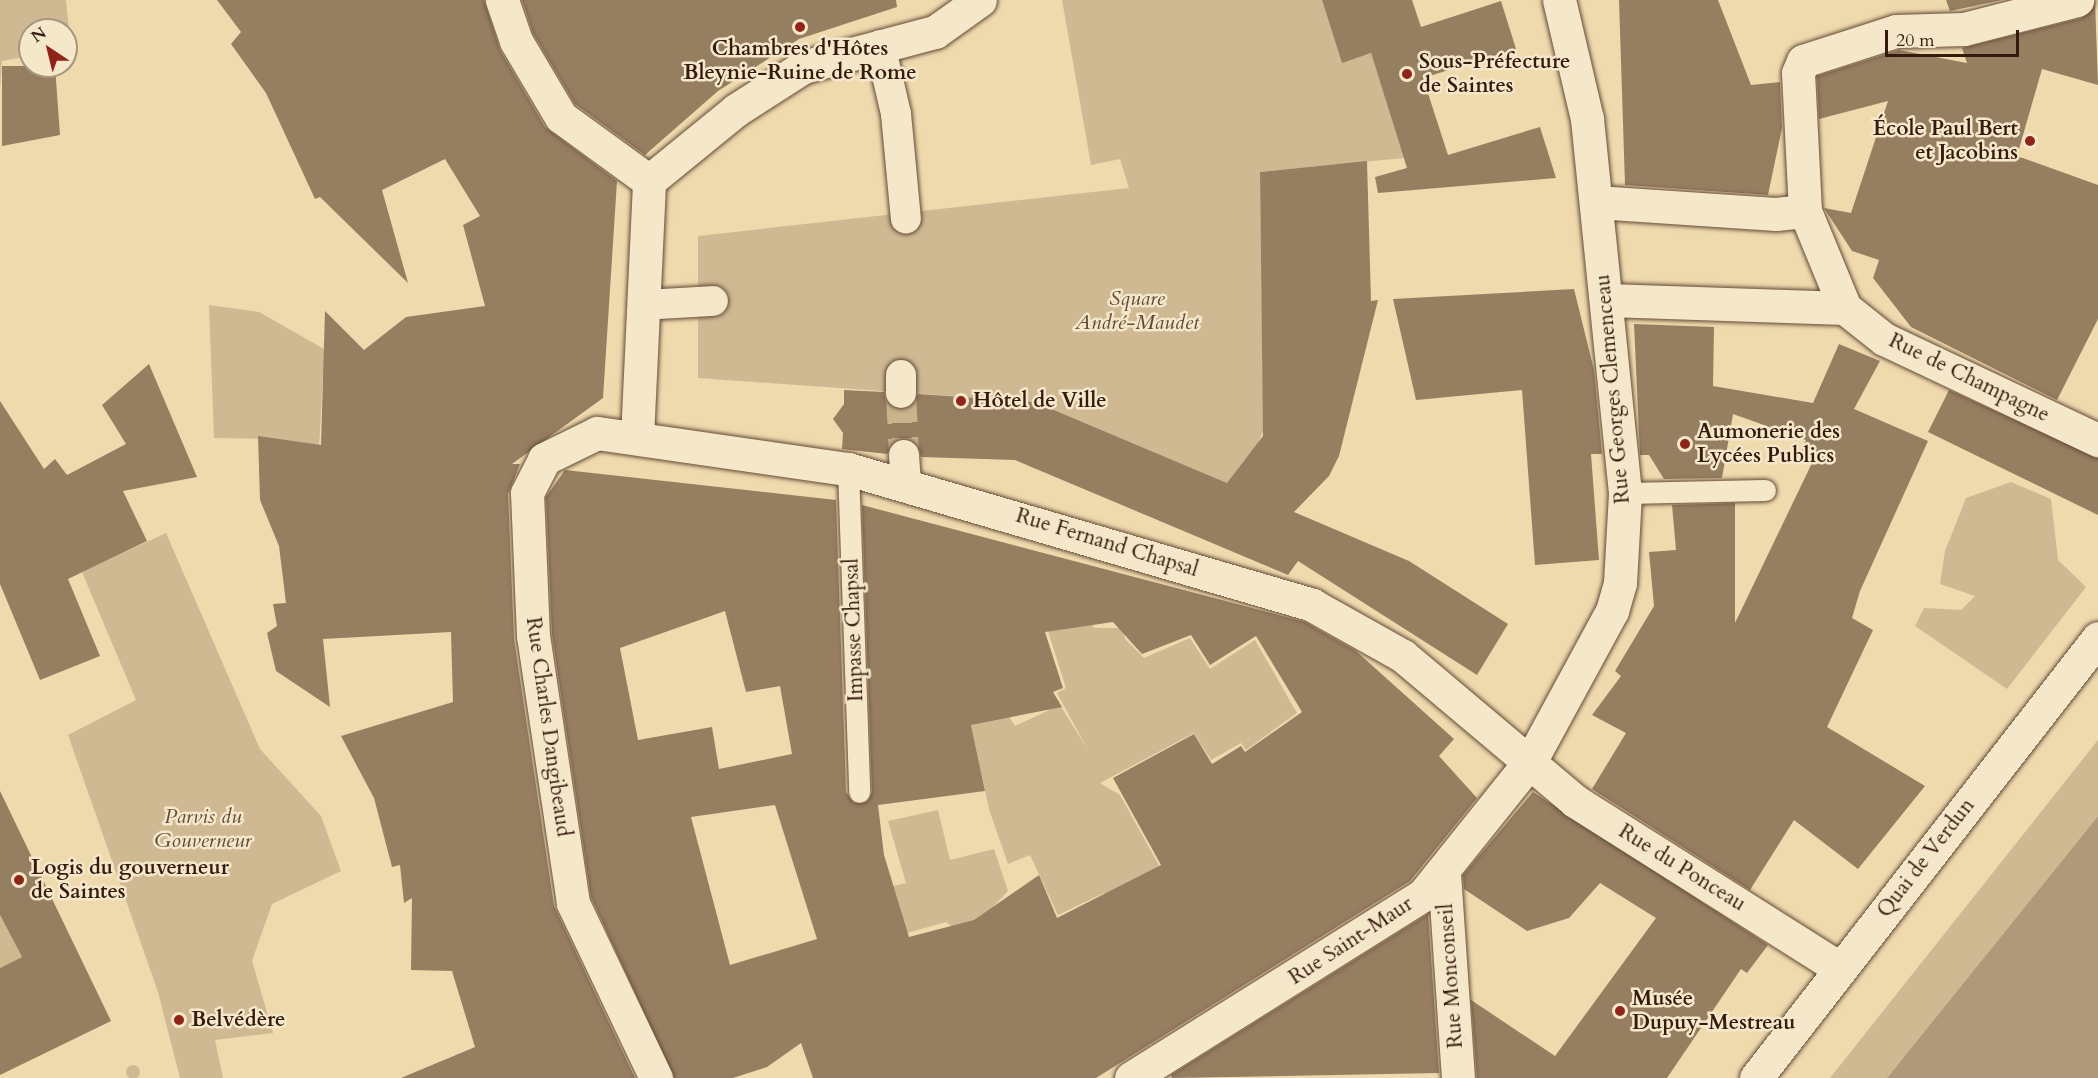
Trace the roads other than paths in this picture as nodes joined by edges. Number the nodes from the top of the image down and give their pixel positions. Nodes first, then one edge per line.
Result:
1 (502, 0) edge
2 (980, 0) edge
3 (1559, 0) edge
4 (2077, 0) edge
5 (880, 45) junction
6 (649, 181) junction
7 (1596, 202) junction
8 (1805, 211) junction
9 (906, 219) dead end
10 (1607, 300) junction
11 (713, 301) dead end
12 (643, 305) junction
13 (1845, 308) junction
14 (637, 438) junction
15 (2098, 440) edge
16 (848, 469) junction
17 (1765, 490) dead end
18 (1624, 493) junction
19 (2098, 638) edge
20 (1531, 760) junction
21 (859, 792) dead end
22 (1444, 873) junction
23 (1839, 968) junction
24 (656, 1078) edge
25 (1131, 1078) edge
26 (1458, 1078) edge
27 (1756, 1078) edge

1 - 6 street
2 - 5 street
3 - 7 street, Rue Georges Clemenceau
4 - 8 street
5 - 6 street
5 - 9 street
6 - 12 street
7 - 8 street
7 - 10 street, Rue Georges Clemenceau
8 - 13 street
10 - 13 street
10 - 18 street, Rue Georges Clemenceau
11 - 12 street
12 - 14 street
13 - 15 street, Rue de Champagne
14 - 16 street, Rue Fernand Chapsal
14 - 24 street, Rue Charles Dangibeaud
16 - 20 street, Rue Fernand Chapsal
16 - 21 lane, Impasse Chapsal
17 - 18 lane
18 - 20 street, Rue Georges Clemenceau
19 - 23 street, Quai de Verdun
20 - 22 street, Rue Saint-Maur
20 - 23 street, Rue du Ponceau
22 - 25 street, Rue Saint-Maur
22 - 26 street, Rue Monconseil
23 - 27 street, Quai de Verdun

